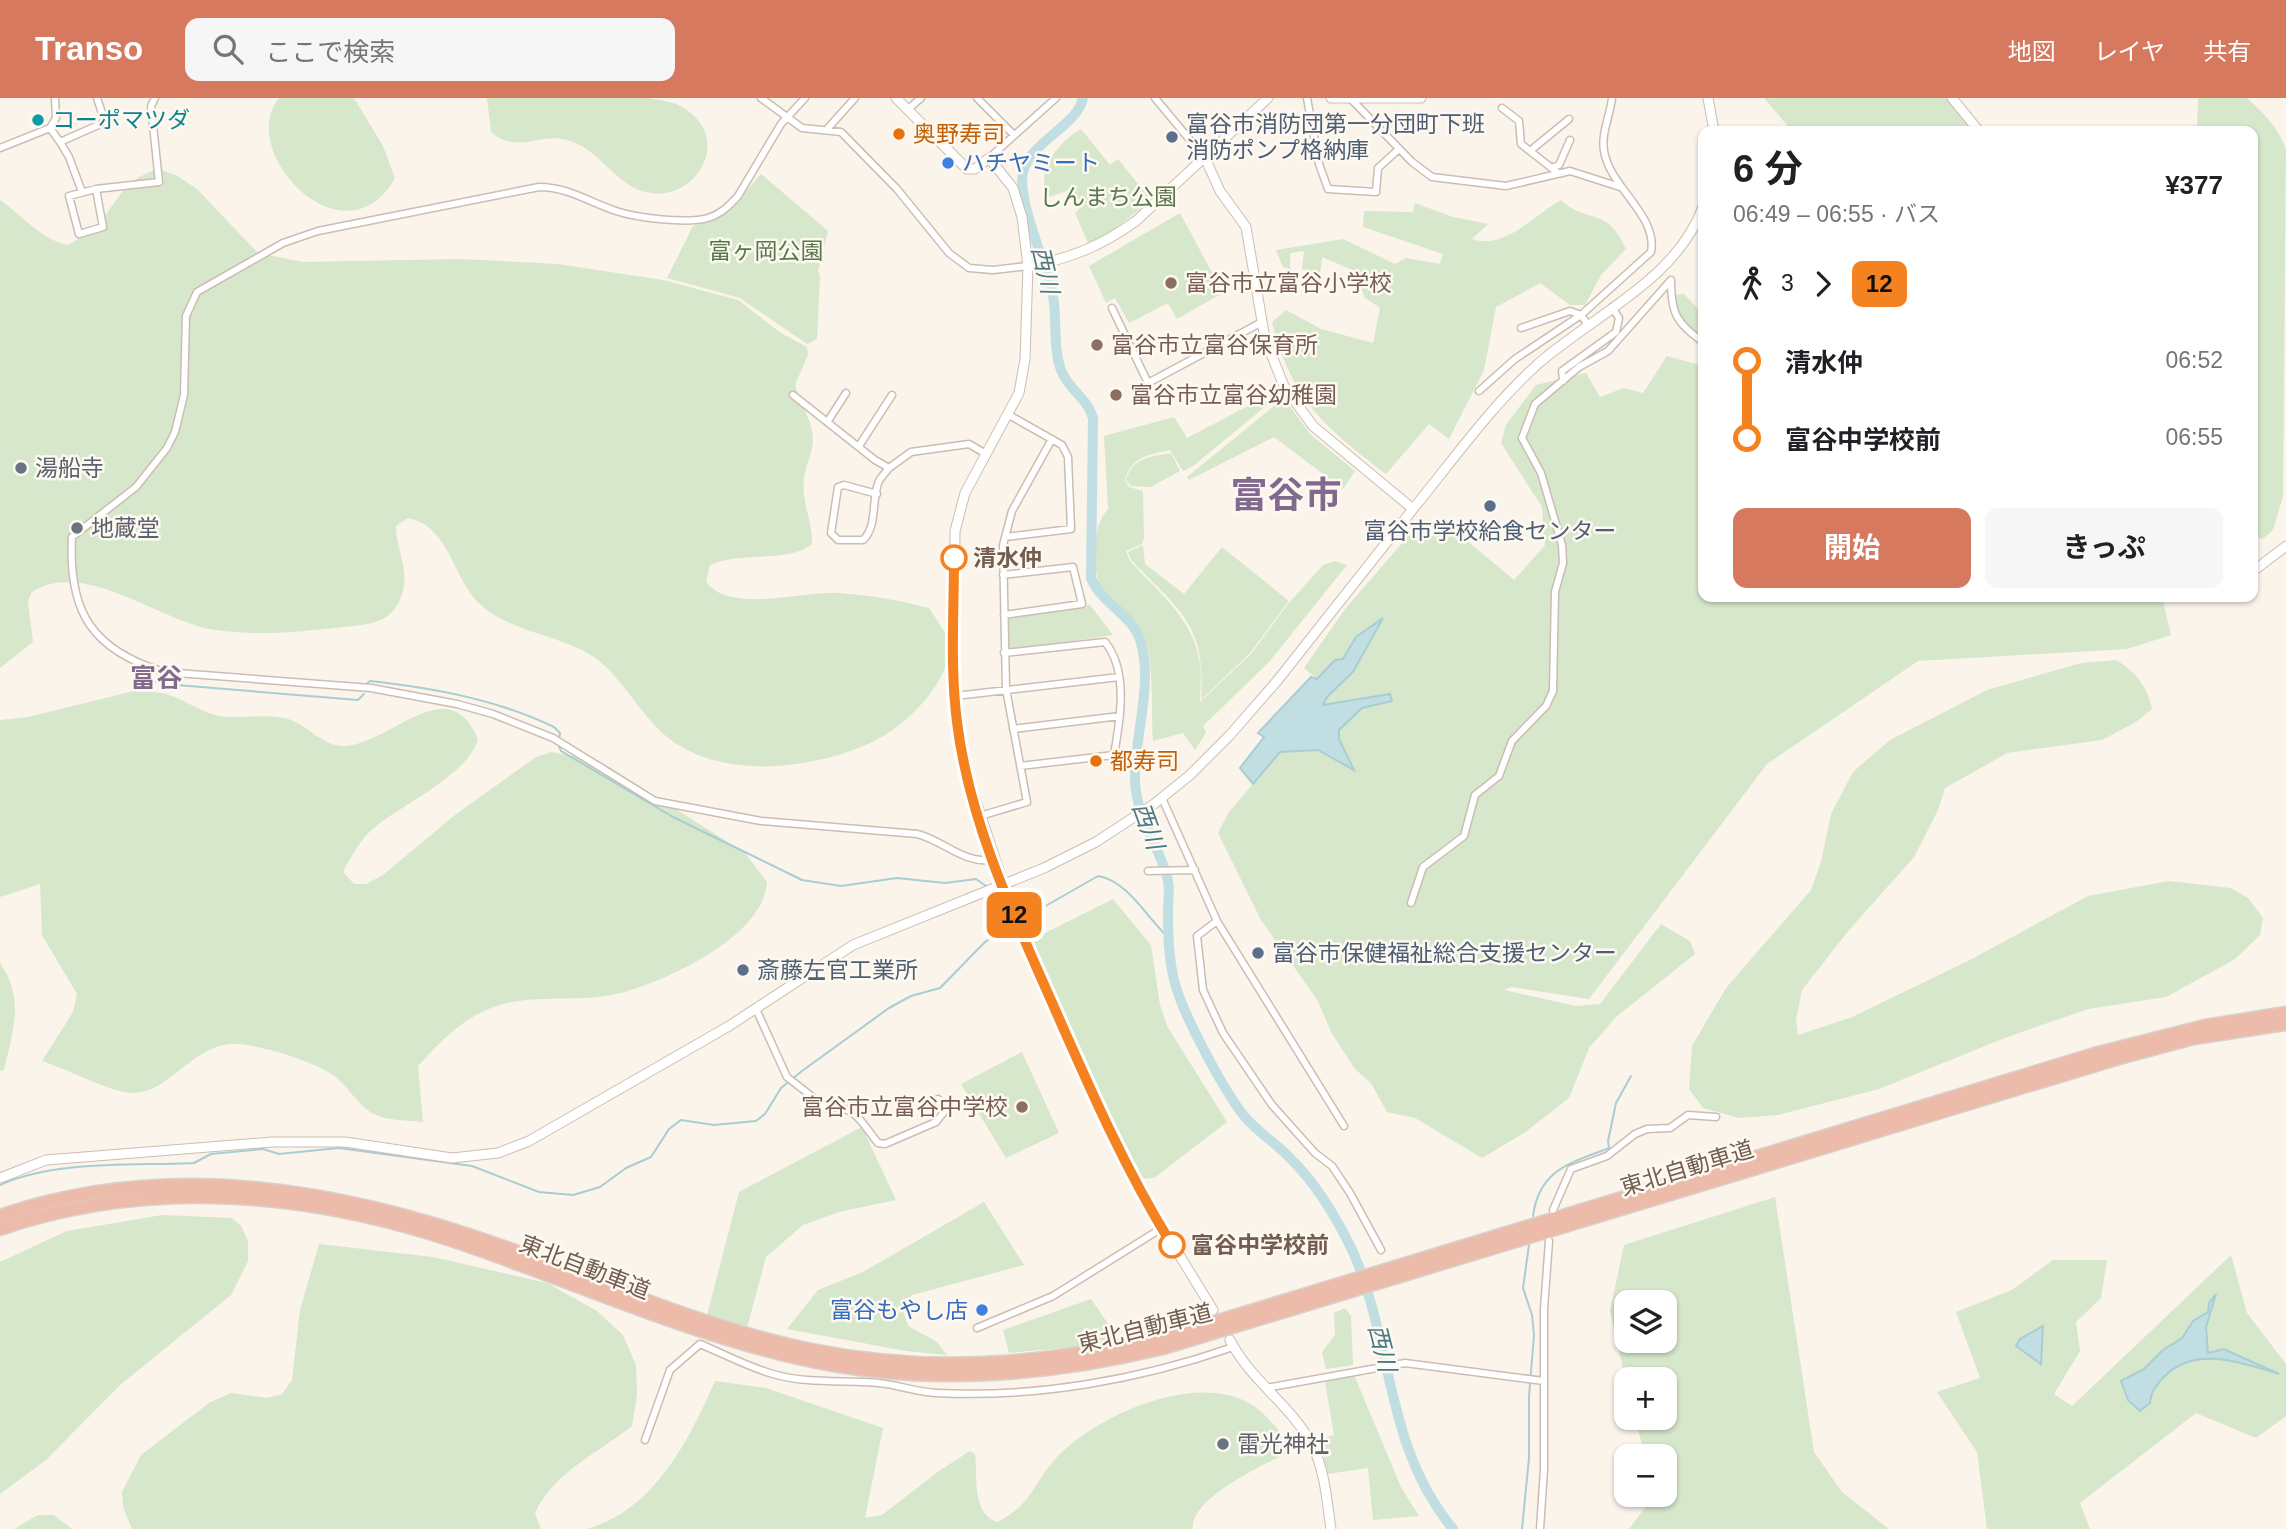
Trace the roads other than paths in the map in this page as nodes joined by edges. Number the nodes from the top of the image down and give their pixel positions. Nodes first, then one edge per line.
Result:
1 (55, 98) edge
2 (97, 98) edge
3 (155, 98) edge
4 (761, 98) edge
5 (805, 98) edge
6 (855, 98) edge
7 (896, 98) edge
8 (921, 98) edge
9 (977, 98) edge
10 (1056, 98) edge
11 (1155, 98) edge
12 (1268, 98) edge
13 (1307, 98) edge
14 (1331, 98) edge
15 (1421, 98) edge
16 (1612, 98) edge
17 (1708, 98) edge
18 (1952, 98) edge
19 (1352, 100) edge
20 (1503, 108) dead end
21 (907, 110) junction
22 (786, 118) junction
23 (1569, 118) dead end
24 (1713, 126) edge
25 (1975, 126) edge
26 (50, 128) junction
27 (828, 128) junction
28 (1014, 135) junction
29 (1570, 139) dead end
30 (60, 142) junction
31 (0, 148) edge
32 (1399, 149) junction
33 (1530, 151) junction
34 (989, 158) junction
35 (1205, 158) junction
36 (1556, 170) junction
37 (1620, 187) junction
38 (96, 189) junction
39 (82, 192) junction
40 (1698, 217) edge
41 (1031, 266) junction
42 (1612, 307) junction
43 (1112, 308) dead end
44 (1581, 315) junction
45 (1262, 322) junction
46 (1588, 325) junction
47 (1521, 328) dead end
48 (1698, 339) edge
49 (1563, 380) junction
50 (1479, 391) dead end
51 (846, 393) dead end
52 (793, 395) dead end
53 (892, 395) dead end
54 (1009, 415) junction
55 (828, 421) junction
56 (1052, 439) junction
57 (859, 446) junction
58 (986, 454) junction
59 (889, 468) junction
60 (877, 494) junction
61 (1413, 509) junction
62 (1005, 537) junction
63 (2286, 546) edge
64 (2258, 567) edge
65 (1003, 575) junction
66 (1004, 615) junction
67 (1004, 653) junction
68 (1119, 677) junction
69 (1006, 689) junction
70 (955, 696) junction
71 (1120, 716) junction
72 (1013, 729) junction
73 (1020, 766) junction
74 (1158, 801) junction
75 (980, 816) junction
76 (993, 859) junction
77 (1195, 870) junction
78 (1149, 871) dead end
79 (1003, 885) junction
80 (1411, 903) dead end
81 (1217, 921) junction
82 (756, 1009) junction
83 (2286, 1013) edge
84 (2286, 1024) edge
85 (938, 1099) dead end
86 (1716, 1117) dead end
87 (1343, 1126) dead end
88 (0, 1178) edge
89 (1553, 1210) dead end
90 (0, 1216) edge
91 (1162, 1228) junction
92 (0, 1229) edge
93 (1549, 1241) dead end
94 (1381, 1250) dead end
95 (1377, 1279) junction
96 (1347, 1288) junction
97 (1213, 1310) dead end
98 (977, 1328) dead end
99 (1231, 1343) joint
100 (1544, 1381) junction
101 (1264, 1388) junction
102 (645, 1440) dead end
103 (1331, 1529) edge
104 (1540, 1529) edge

1 - 26 street
2 - 30 street
3 - 38 street
4 - 22 street
5 - 22 street
6 - 27 street
7 - 21 street
8 - 21 street
9 - 28 street
10 - 28 street
11 - 35 street
12 - 35 street
13 - 32 street
14 - 19 street
15 - 19 street
16 - 37 street
17 - 24 street
18 - 25 street
19 - 32 street
20 - 33 street
21 - 34 street
22 - 27 street
22 - 76 street
23 - 33 street
26 - 30 street
26 - 31 street
27 - 41 street
28 - 34 street
29 - 36 street
30 - 39 street
32 - 36 street
33 - 36 street
34 - 41 street
35 - 41 street
35 - 45 street
36 - 37 street
37 - 44 street
38 - 39 street
38 - 39 street
40 - 42 street
41 - 54 street
42 - 46 street
42 - 49 street
43 - 45 street
44 - 46 street
44 - 47 street
44 - 50 street
45 - 61 street
46 - 61 street
48 - 49 street
49 - 80 street
51 - 55 street
52 - 55 street
53 - 57 street
54 - 56 street
54 - 58 street
55 - 57 street
56 - 62 street
56 - 62 street
57 - 59 street
58 - 59 street
58 - 70 street
59 - 60 street
60 - 60 street
61 - 74 street
62 - 65 street
63 - 64 street
65 - 66 street
65 - 66 street
66 - 67 street
67 - 68 street
67 - 69 street
68 - 69 street
68 - 71 street
69 - 70 street
69 - 72 street
70 - 75 street
71 - 72 street
71 - 73 street
72 - 73 street
73 - 75 street
74 - 77 street
74 - 79 street
75 - 76 street
76 - 79 street
77 - 78 street
77 - 81 street
79 - 82 street
79 - 91 street
81 - 87 street
81 - 94 street
82 - 85 street
82 - 88 street
83 - 95 highway, 東北自動車道
84 - 95 highway, 東北自動車道
86 - 89 street
90 - 96 highway, 東北自動車道
91 - 97 street
91 - 98 street
92 - 96 highway, 東北自動車道
93 - 100 street
95 - 96 highway, 東北自動車道
99 - 101 street
99 - 102 street
100 - 101 street
100 - 104 street
101 - 103 street

